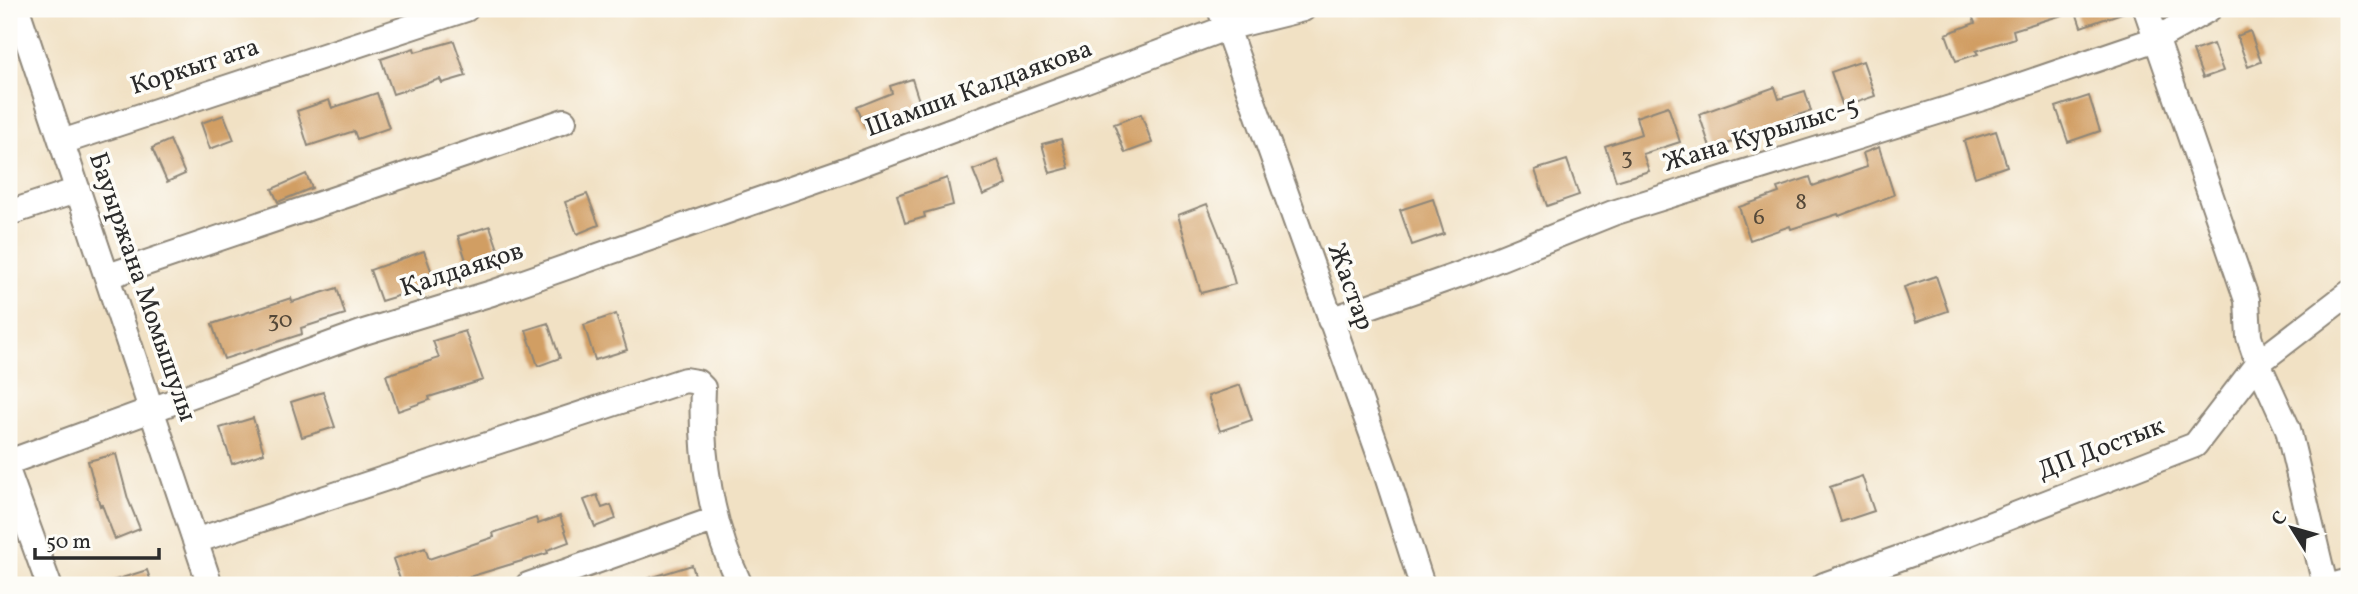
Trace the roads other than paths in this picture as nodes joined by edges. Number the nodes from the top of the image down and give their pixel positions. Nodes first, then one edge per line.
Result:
1 (18, 9) edge
2 (466, 9) edge
3 (1303, 9) edge
4 (2146, 9) edge
5 (2209, 9) edge
6 (1223, 19) edge
7 (2157, 39) junction
8 (564, 121) dead end
9 (62, 142) junction
10 (791, 188) joint
11 (78, 190) junction
12 (9, 213) edge
13 (108, 276) junction
14 (2349, 293) edge
15 (1330, 320) junction
16 (2258, 363) junction
17 (152, 408) junction
18 (9, 462) edge
19 (9, 475) edge
20 (716, 519) junction
21 (195, 541) junction
22 (2349, 581) edge
23 (49, 585) edge
24 (210, 585) edge
25 (528, 585) edge
26 (740, 585) edge
27 (1422, 585) edge
28 (1824, 585) edge
29 (2325, 585) edge
30 (2335, 585) edge

1 - 9 street, Бауыржана Момышулы
2 - 9 street, Коркыт ата
3 - 6 street, Шамши Калдаякова
4 - 7 street
5 - 7 street, Жана Курылыс-5
6 - 10 street, Шамши Калдаякова
6 - 15 street, Жастар
7 - 15 street, Жана Курылыс-5
7 - 16 street
8 - 13 street
9 - 11 street, Бауыржана Момышулы
10 - 17 street, Қалдаяқов
11 - 12 street
11 - 13 street, Бауыржана Момышулы
13 - 17 street, Бауыржана Момышулы
14 - 16 street, ДП Достык
15 - 27 street, Жастар
16 - 28 street, ДП Достык
16 - 29 street
17 - 18 street, Қалдаяқов
17 - 21 street, Бауыржана Момышулы
19 - 23 street
20 - 21 street
20 - 25 street
20 - 26 street
21 - 24 street, Бауыржана Момышулы
22 - 30 street

